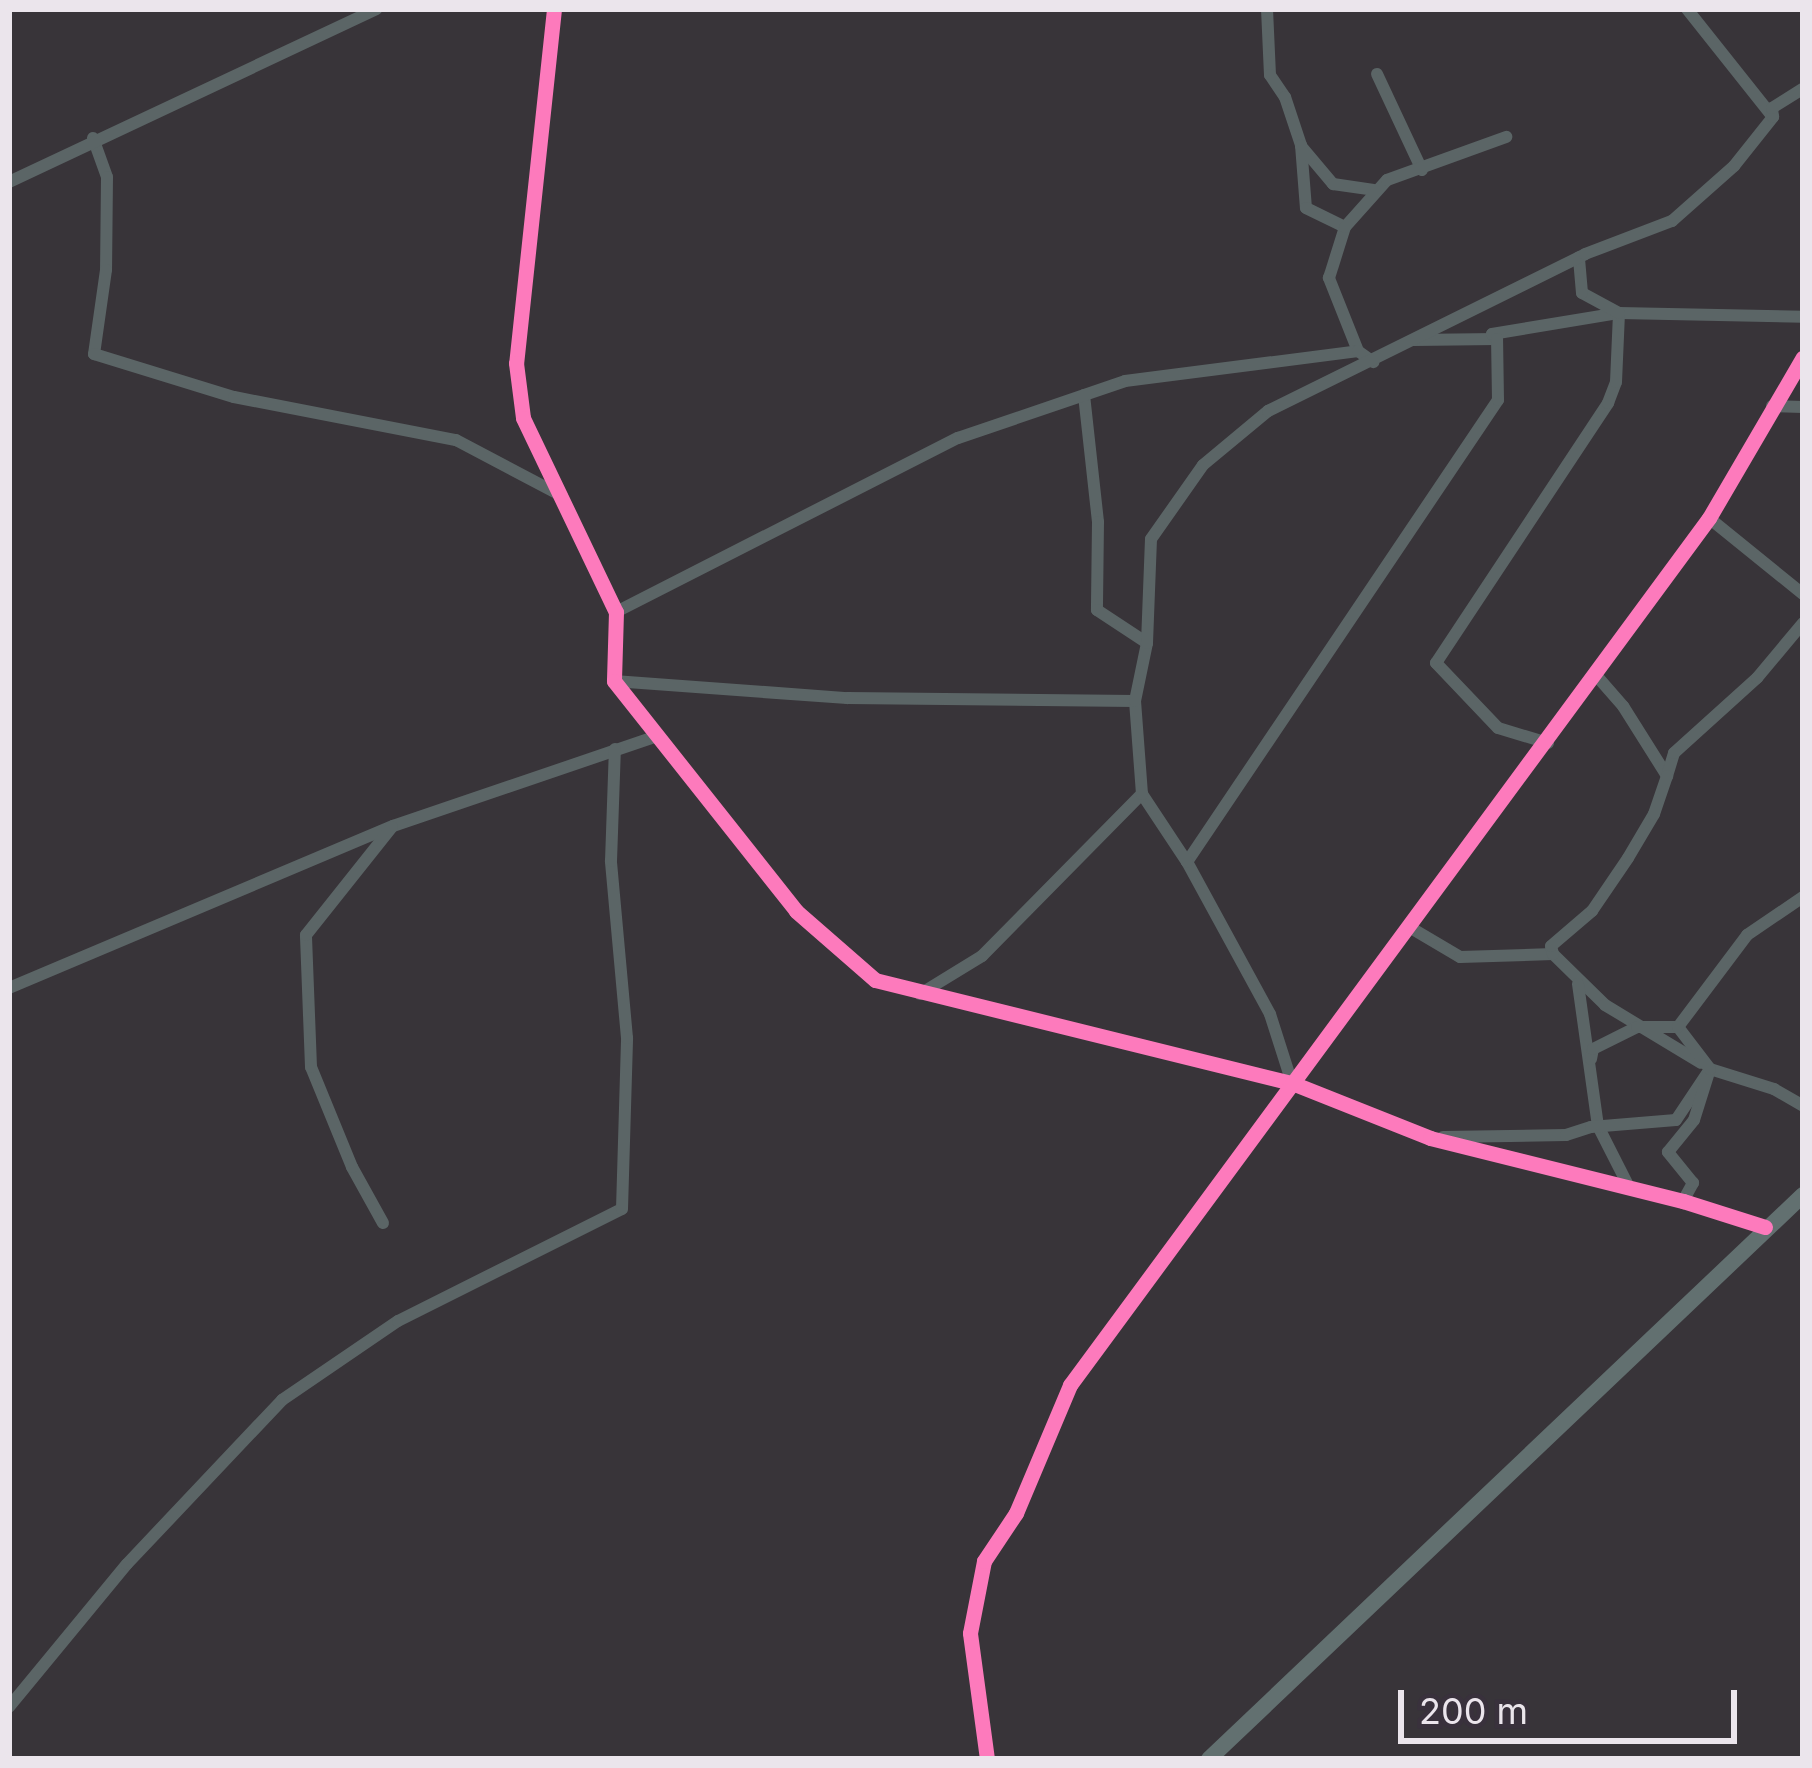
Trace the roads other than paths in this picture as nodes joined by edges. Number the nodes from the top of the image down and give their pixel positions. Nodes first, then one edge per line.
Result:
1 (376, 9) edge
2 (554, 9) edge
3 (1268, 9) edge
4 (1687, 9) edge
5 (1377, 74) dead end
6 (1803, 89) edge
7 (1773, 117) junction
8 (1506, 137) dead end
9 (93, 138) junction
10 (1300, 145) junction
11 (1422, 170) junction
12 (9, 182) edge
13 (1373, 190) junction
14 (1345, 227) junction
15 (1579, 257) junction
16 (1803, 298) edge
17 (1619, 313) junction
18 (1800, 317) edge
19 (1497, 339) junction
20 (1406, 340) junction
21 (1358, 351) junction
22 (1803, 357) edge
23 (1372, 362) junction
24 (1084, 395) junction
25 (1772, 406) junction
26 (1803, 407) edge
27 (567, 499) junction
28 (1709, 518) junction
29 (1803, 594) edge
30 (616, 612) junction
31 (1803, 623) edge
32 (1147, 643) junction
33 (1595, 674) junction
34 (614, 681) junction
35 (1135, 701) junction
36 (658, 736) junction
37 (1548, 743) junction
38 (615, 749) junction
39 (1667, 776) junction
40 (1142, 794) junction
41 (393, 826) junction
42 (1187, 862) junction
43 (1803, 897) edge
44 (1411, 928) junction
45 (1553, 954) junction
46 (1578, 982) junction
47 (9, 988) edge
48 (920, 994) junction
49 (1636, 1027) junction
50 (1678, 1028) junction
51 (1711, 1069) junction
52 (1588, 1072) junction
53 (1292, 1083) junction
54 (1803, 1106) edge
55 (1598, 1126) junction
56 (1430, 1138) junction
57 (1629, 1187) junction
58 (1803, 1196) edge
59 (1683, 1201) junction
60 (383, 1223) dead end
61 (1765, 1227) junction
62 (9, 1707) edge
63 (986, 1759) edge
64 (1208, 1759) edge

1 - 9 street
2 - 27 street
3 - 10 street
4 - 7 street
5 - 11 street
6 - 7 street
7 - 15 street
8 - 11 street
9 - 12 street
9 - 27 street
10 - 13 street
10 - 14 street
11 - 13 street
13 - 14 street
14 - 21 street
15 - 17 street
15 - 20 street
16 - 18 street
17 - 18 street
17 - 19 street
17 - 37 street
19 - 20 street
19 - 42 street
20 - 23 street
21 - 23 street
21 - 24 street
22 - 25 street
23 - 32 street
24 - 30 street
24 - 32 street
25 - 26 street
25 - 28 street
27 - 30 street
28 - 29 street
28 - 33 street
30 - 34 street
31 - 39 street
32 - 35 street
33 - 37 street
33 - 39 street
34 - 35 street
34 - 36 street
35 - 40 street
36 - 38 street
36 - 48 street
37 - 44 street
38 - 41 street
38 - 62 street
39 - 45 street
40 - 42 street
40 - 48 street
41 - 47 street
41 - 60 street
42 - 53 street
43 - 50 street
44 - 45 street
44 - 53 street
45 - 46 street
46 - 49 street
46 - 52 street
48 - 53 street
49 - 50 street
49 - 51 street
49 - 52 street
50 - 51 street
51 - 54 street
51 - 55 street
51 - 59 street
52 - 55 street
53 - 56 street
53 - 63 street
55 - 56 street
55 - 57 street
56 - 57 street
57 - 59 street
58 - 61 street
59 - 61 street
61 - 64 street

